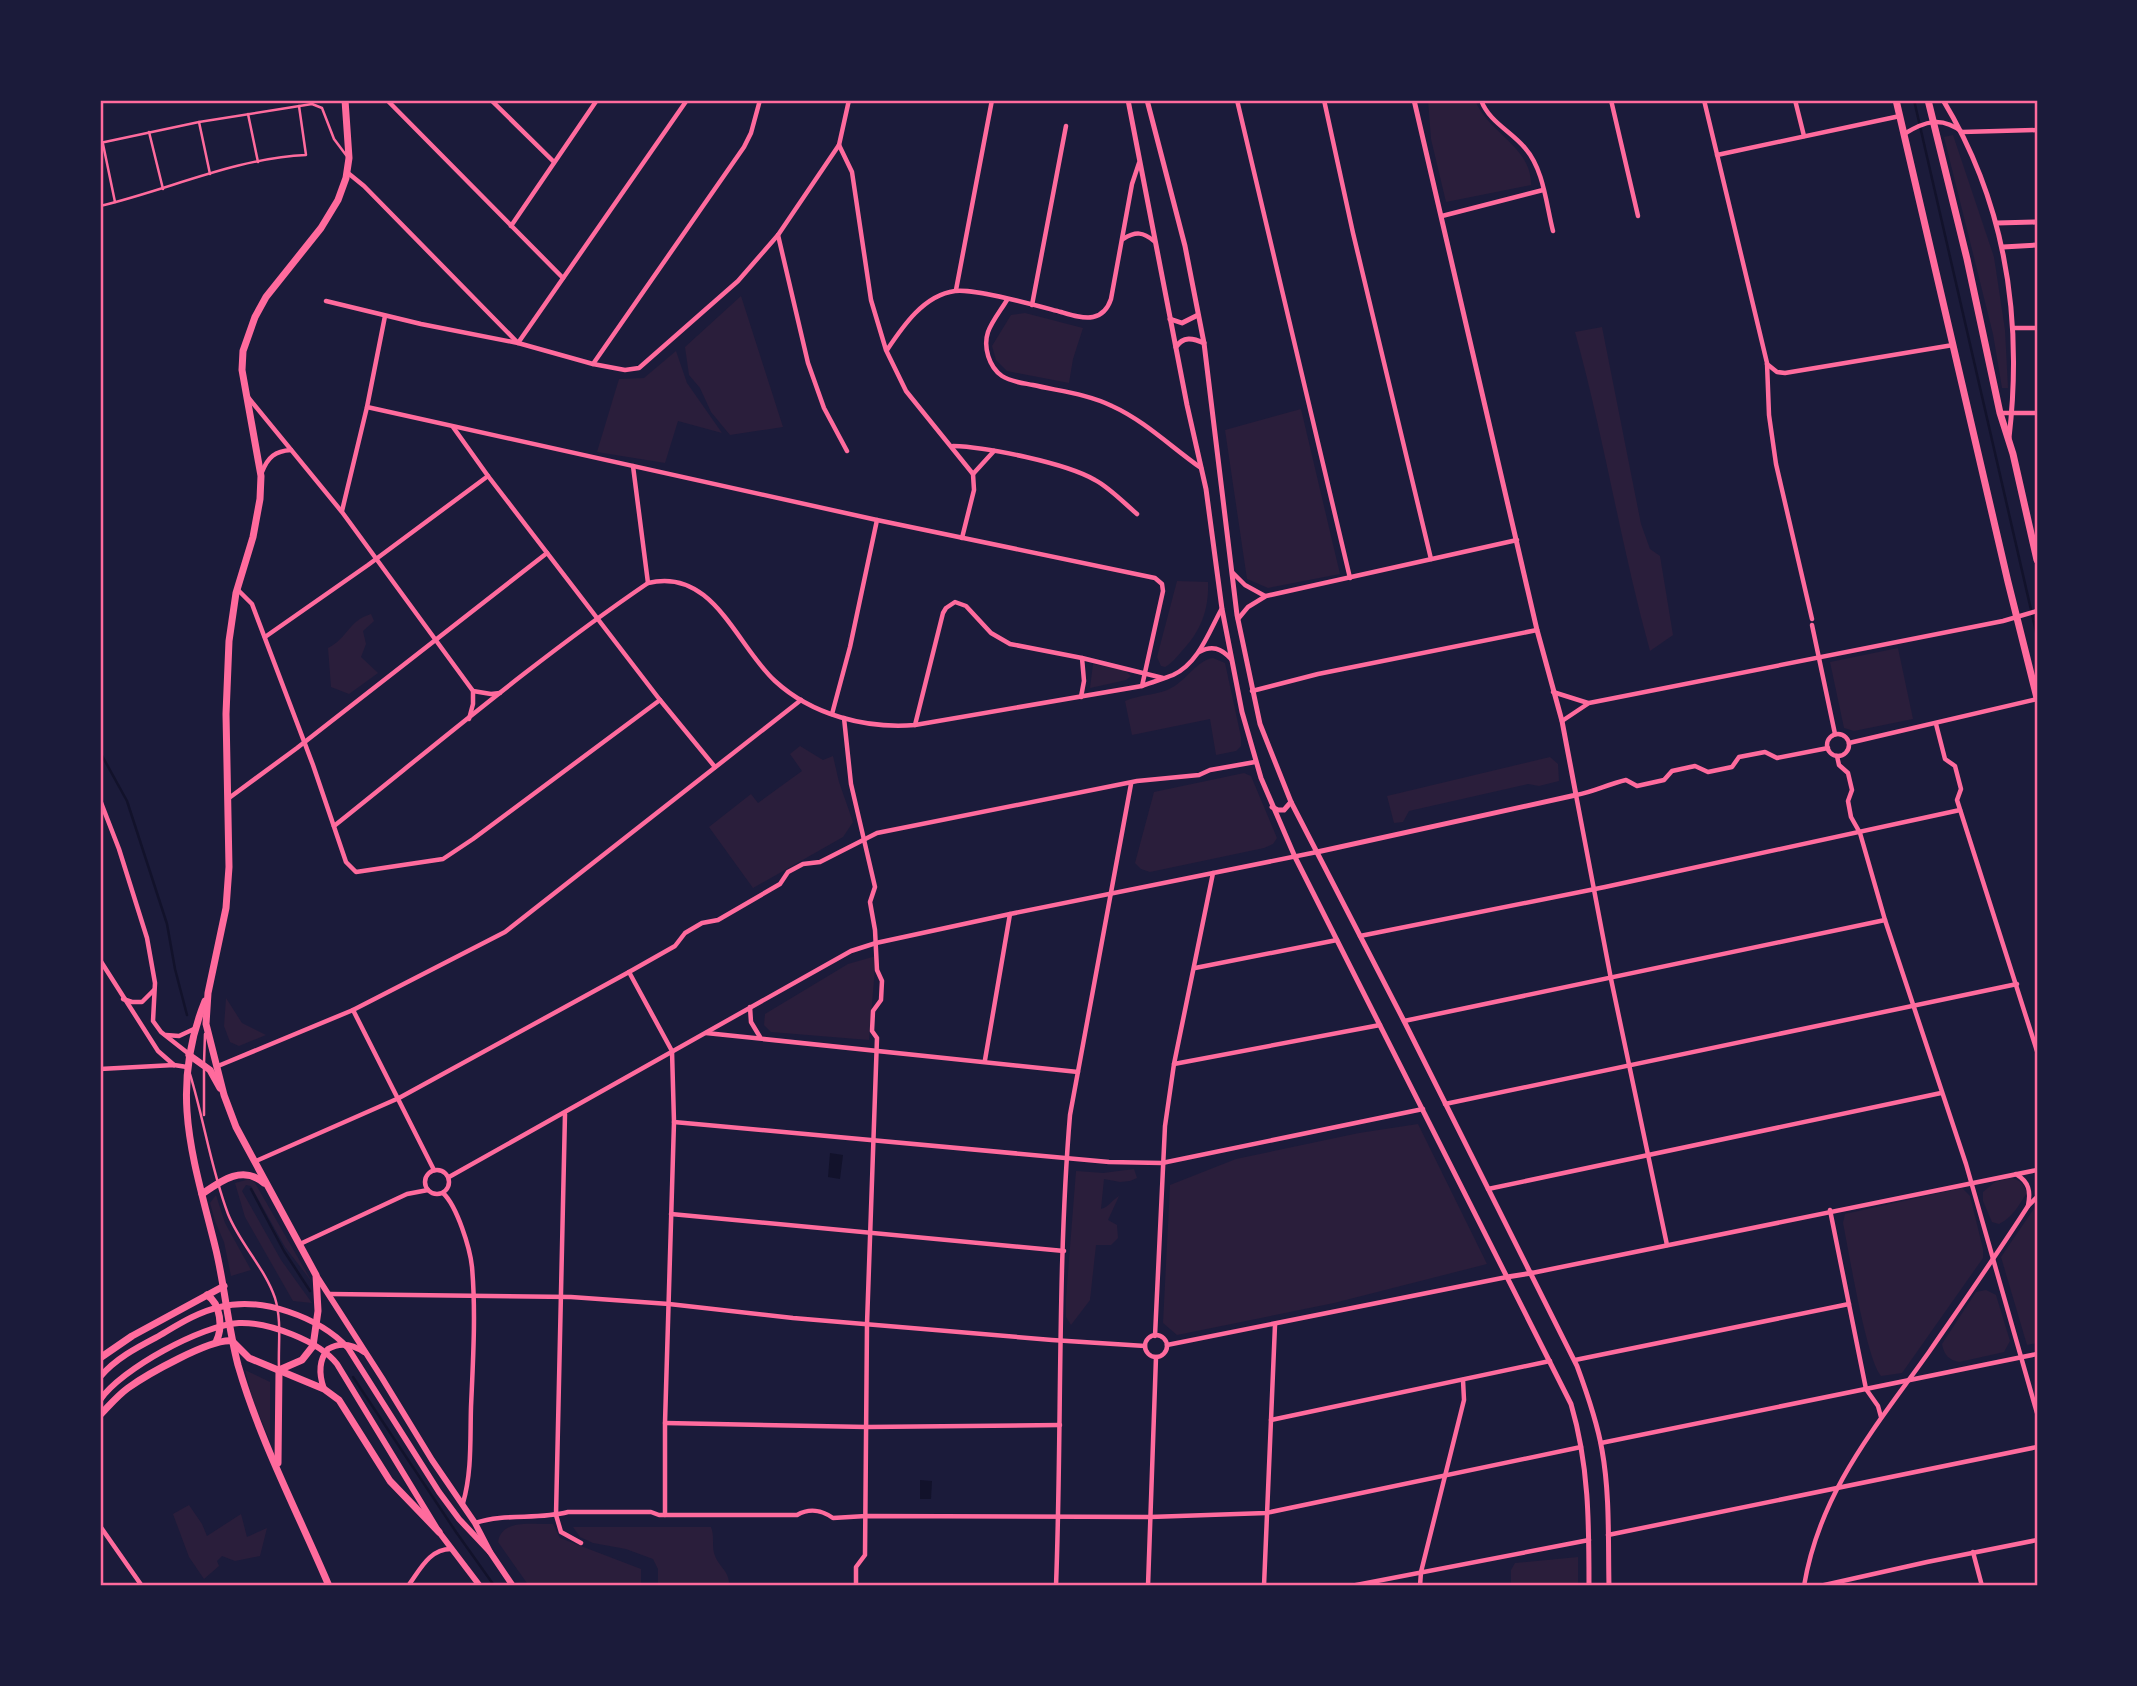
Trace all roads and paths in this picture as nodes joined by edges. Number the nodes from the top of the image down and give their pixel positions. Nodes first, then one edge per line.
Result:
1 (345, 100) edge
2 (387, 100) edge
3 (491, 100) edge
4 (597, 100) edge
5 (687, 100) edge
6 (754, 100) edge
7 (760, 100) edge
8 (849, 100) edge
9 (992, 100) edge
10 (1128, 100) edge
11 (1147, 100) edge
12 (1237, 100) edge
13 (1324, 100) edge
14 (1414, 100) edge
15 (1481, 100) edge
16 (1611, 100) edge
17 (1704, 100) edge
18 (1795, 100) edge
19 (1896, 100) edge
20 (1928, 100) edge
21 (1943, 100) edge
22 (299, 105) junction
23 (247, 113) junction
24 (1900, 116) junction
25 (199, 122) junction
26 (1930, 123) junction
27 (1066, 126) dead end
28 (2037, 130) edge
29 (149, 132) junction
30 (1962, 132) junction
31 (1906, 133) junction
32 (1804, 136) junction
33 (101, 143) edge
34 (839, 145) junction
35 (1717, 155) junction
36 (349, 158) junction
37 (258, 162) junction
38 (554, 162) junction
39 (1139, 163) junction
40 (348, 173) junction
41 (210, 174) junction
42 (163, 189) junction
43 (1543, 190) junction
44 (115, 202) junction
45 (100, 206) edge
46 (1442, 216) junction
47 (1638, 216) dead end
48 (2037, 222) edge
49 (1997, 223) junction
50 (511, 226) junction
51 (1553, 231) dead end
52 (778, 235) junction
53 (1122, 239) junction
54 (1154, 241) junction
55 (2037, 245) edge
56 (2003, 247) junction
57 (563, 278) junction
58 (956, 290) junction
59 (1007, 300) junction
60 (326, 301) dead end
61 (1032, 305) junction
62 (1198, 315) junction
63 (385, 316) junction
64 (1170, 319) junction
65 (2013, 328) junction
66 (2037, 328) edge
67 (518, 343) junction
68 (1204, 343) junction
69 (1953, 345) junction
70 (1176, 348) junction
71 (886, 350) junction
72 (1767, 363) junction
73 (593, 364) junction
74 (247, 396) junction
75 (367, 407) junction
76 (2000, 413) junction
77 (2012, 413) junction
78 (2037, 414) edge
79 (453, 426) junction
80 (2009, 438) junction
81 (953, 446) junction
82 (291, 450) junction
83 (847, 451) dead end
84 (994, 451) junction
85 (632, 466) junction
86 (1201, 468) junction
87 (974, 474) junction
88 (488, 475) junction
89 (261, 476) junction
90 (342, 512) junction
91 (1137, 514) dead end
92 (877, 520) junction
93 (2034, 536) edge
94 (962, 538) junction
95 (1517, 540) junction
96 (547, 553) junction
97 (377, 558) junction
98 (1431, 559) junction
99 (2037, 560) edge
100 (1232, 572) junction
101 (1350, 579) junction
102 (648, 583) junction
103 (237, 590) junction
104 (1266, 596) junction
105 (1222, 609) junction
106 (2037, 611) edge
107 (2018, 616) junction
108 (598, 617) junction
109 (1238, 619) junction
110 (1537, 630) junction
111 (265, 637) junction
112 (436, 640) junction
113 (1198, 653) junction
114 (1082, 658) junction
115 (1821, 658) junction
116 (1232, 660) junction
117 (1144, 672) junction
118 (1163, 678) junction
119 (1142, 687) junction
120 (473, 691) junction
121 (1252, 691) junction
122 (1553, 692) junction
123 (501, 693) junction
124 (1081, 697) junction
125 (2037, 699) edge
126 (660, 700) junction
127 (801, 701) junction
128 (1589, 703) junction
129 (832, 714) junction
130 (844, 718) junction
131 (468, 720) junction
132 (1562, 721) junction
133 (1936, 724) junction
134 (915, 725) junction
135 (1835, 734) junction
136 (303, 743) junction
137 (1849, 743) junction
138 (1828, 748) junction
139 (1837, 756) junction
140 (1255, 761) junction
141 (715, 767) junction
142 (1131, 784) junction
143 (1576, 795) junction
144 (228, 798) junction
145 (100, 800) edge
146 (1291, 803) junction
147 (1272, 807) junction
148 (1960, 810) junction
149 (100, 811) edge
150 (106, 814) junction
151 (334, 826) junction
152 (1860, 833) junction
153 (864, 840) junction
154 (1317, 852) junction
155 (1295, 857) junction
156 (1213, 873) junction
157 (1594, 889) junction
158 (1112, 892) junction
159 (1010, 914) junction
160 (1885, 920) junction
161 (1360, 936) junction
162 (1337, 940) junction
163 (876, 943) junction
164 (100, 960) edge
165 (1195, 968) junction
166 (629, 972) junction
167 (1611, 979) junction
168 (2017, 984) junction
169 (155, 990) junction
170 (208, 993) junction
171 (123, 999) junction
172 (1913, 1006) junction
173 (750, 1007) junction
174 (353, 1010) junction
175 (1404, 1021) junction
176 (206, 1024) junction
177 (1381, 1025) junction
178 (195, 1029) junction
179 (704, 1032) junction
180 (165, 1035) junction
181 (761, 1038) junction
182 (672, 1051) junction
183 (877, 1051) junction
184 (2037, 1051) edge
185 (189, 1055) junction
186 (985, 1060) junction
187 (1174, 1064) junction
188 (174, 1065) junction
189 (204, 1065) junction
190 (1629, 1065) junction
191 (218, 1066) junction
192 (188, 1068) junction
193 (100, 1069) edge
194 (1078, 1072) junction
195 (1941, 1093) junction
196 (224, 1095) junction
197 (399, 1098) junction
198 (1445, 1104) junction
199 (1423, 1109) junction
200 (565, 1114) junction
201 (204, 1118) junction
202 (674, 1122) junction
203 (874, 1139) junction
204 (1649, 1154) junction
205 (1066, 1158) junction
206 (256, 1161) junction
207 (1162, 1163) junction
208 (434, 1170) junction
209 (2036, 1170) edge
210 (2016, 1174) junction
211 (449, 1177) junction
212 (218, 1183) junction
213 (1971, 1183) junction
214 (270, 1188) junction
215 (1488, 1189) junction
216 (428, 1190) junction
217 (443, 1193) junction
218 (202, 1194) junction
219 (2037, 1197) edge
220 (2028, 1206) junction
221 (1830, 1210) junction
222 (671, 1214) junction
223 (871, 1233) junction
224 (299, 1244) junction
225 (1667, 1245) junction
226 (1064, 1251) junction
227 (1993, 1258) junction
228 (1532, 1273) junction
229 (316, 1275) junction
230 (1507, 1277) junction
231 (224, 1286) junction
232 (329, 1294) junction
233 (207, 1295) junction
234 (473, 1297) junction
235 (561, 1297) junction
236 (669, 1304) junction
237 (1849, 1304) junction
238 (867, 1324) junction
239 (1275, 1325) junction
240 (1155, 1336) junction
241 (232, 1341) junction
242 (1061, 1341) junction
243 (216, 1342) junction
244 (1167, 1345) junction
245 (1145, 1346) junction
246 (367, 1354) junction
247 (2037, 1354) edge
248 (1156, 1357) junction
249 (2021, 1357) junction
250 (100, 1358) edge
251 (1574, 1360) junction
252 (1550, 1361) junction
253 (279, 1370) junction
254 (102, 1374) edge
255 (1463, 1380) junction
256 (1908, 1381) junction
257 (1866, 1389) junction
258 (324, 1390) junction
259 (100, 1400) edge
260 (2037, 1413) edge
261 (100, 1415) edge
262 (1881, 1417) junction
263 (1271, 1420) junction
264 (665, 1423) junction
265 (1060, 1425) junction
266 (867, 1427) junction
267 (1601, 1443) junction
268 (1581, 1447) junction
269 (2037, 1447) edge
270 (278, 1470) junction
271 (1446, 1474) junction
272 (1836, 1489) junction
273 (462, 1504) junction
274 (1266, 1513) junction
275 (556, 1515) junction
276 (665, 1515) junction
277 (866, 1516) junction
278 (1059, 1516) junction
279 (1150, 1517) junction
280 (475, 1523) junction
281 (100, 1526) edge
282 (439, 1532) junction
283 (1608, 1535) junction
284 (1589, 1540) junction
285 (2037, 1540) edge
286 (581, 1543) dead end
287 (451, 1549) junction
288 (490, 1552) junction
289 (1973, 1552) junction
290 (1421, 1572) junction
291 (142, 1586) edge
292 (329, 1586) edge
293 (408, 1586) edge
294 (480, 1586) edge
295 (513, 1586) edge
296 (856, 1586) edge
297 (1056, 1586) edge
298 (1148, 1586) edge
299 (1264, 1586) edge
300 (1352, 1586) edge
301 (1420, 1586) edge
302 (1589, 1586) edge
303 (1609, 1586) edge
304 (1804, 1586) edge
305 (1820, 1586) edge
306 (1982, 1586) edge

1 - 36 main road
2 - 50 street
3 - 38 street
4 - 38 street
5 - 57 street
6 - 7 street
7 - 73 street
8 - 34 street
9 - 58 street
10 - 39 street
11 - 62 street
12 - 101 street
13 - 98 street
14 - 46 street
15 - 43 street
16 - 47 street
17 - 35 street
18 - 32 street
19 - 24 main road
20 - 26 main road
21 - 30 street
22 - 23 lane
22 - 36 lane
22 - 37 lane
23 - 25 lane
23 - 37 lane
24 - 31 main road
24 - 32 street
25 - 29 lane
25 - 41 lane
26 - 30 street
26 - 31 street
26 - 76 main road
27 - 61 street
28 - 30 street
29 - 33 lane
29 - 42 lane
30 - 49 street
31 - 69 main road
32 - 35 street
33 - 44 lane
34 - 52 street
34 - 71 street
35 - 72 street
36 - 40 main road
37 - 41 lane
38 - 50 street
39 - 53 street
39 - 54 street
40 - 67 street
40 - 74 main road
41 - 42 lane
42 - 44 lane
43 - 46 street
43 - 51 street
44 - 45 lane
46 - 95 street
48 - 49 street
49 - 56 street
50 - 57 street
52 - 73 street
52 - 83 street
53 - 54 street
53 - 61 street
54 - 64 street
55 - 56 street
56 - 65 street
57 - 67 street
58 - 59 street
58 - 71 street
59 - 61 street
59 - 86 street
60 - 63 street
62 - 64 street
62 - 68 street
63 - 67 street
63 - 75 street
64 - 70 street
65 - 66 street
65 - 77 street
67 - 73 street
68 - 70 street
68 - 100 street
69 - 72 street
69 - 107 main road
70 - 86 street
71 - 81 street
72 - 115 street
74 - 82 street
74 - 89 main road
75 - 79 street
75 - 90 street
76 - 77 street
76 - 80 main road
77 - 78 street
77 - 80 street
79 - 85 street
79 - 88 street
80 - 93 main road
81 - 84 street
81 - 87 street
82 - 89 street
82 - 90 street
84 - 87 street
84 - 91 street
85 - 92 street
85 - 102 street
86 - 105 street
87 - 94 street
88 - 96 street
88 - 97 street
89 - 103 main road
90 - 97 street
92 - 94 street
92 - 129 street
93 - 99 main road
94 - 117 street
95 - 98 street
95 - 110 street
96 - 108 street
96 - 112 street
97 - 111 street
97 - 112 street
98 - 101 street
100 - 104 street
100 - 109 street
101 - 104 street
102 - 108 street
102 - 127 street
103 - 111 street
103 - 144 main road
104 - 109 street
105 - 113 street
105 - 116 street
106 - 107 street
107 - 115 street
107 - 125 main road
108 - 123 street
108 - 126 street
109 - 121 street
110 - 121 street
110 - 122 street
111 - 136 street
112 - 120 street
112 - 136 street
113 - 116 street
113 - 118 street
114 - 117 street
114 - 124 street
114 - 134 street
115 - 128 street
115 - 135 street
116 - 140 street
117 - 118 street
117 - 119 street
118 - 119 street
119 - 124 street
120 - 123 street
120 - 131 street
121 - 146 street
122 - 128 street
122 - 132 street
123 - 131 street
124 - 134 street
125 - 133 street
126 - 141 street
126 - 151 street
127 - 129 street
127 - 141 street
128 - 132 street
129 - 130 street
130 - 134 street
130 - 153 street
131 - 151 street
132 - 143 street
133 - 137 street
133 - 148 street
135 - 137 street
135 - 138 street
136 - 144 street
136 - 151 street
137 - 139 street
138 - 139 street
138 - 143 street
139 - 152 street
140 - 142 street
140 - 147 street
141 - 174 street
142 - 153 street
142 - 158 street
143 - 154 street
143 - 157 street
144 - 170 main road
145 - 150 street
146 - 147 street
146 - 154 street
147 - 155 street
148 - 152 street
148 - 168 street
149 - 150 street
150 - 169 street
152 - 157 street
152 - 160 street
153 - 163 street
153 - 166 street
154 - 155 street
154 - 161 street
155 - 156 street
155 - 162 street
156 - 158 street
156 - 165 street
157 - 161 street
157 - 167 street
158 - 159 street
158 - 194 street
159 - 163 street
159 - 186 street
160 - 167 street
160 - 172 street
161 - 175 street
162 - 165 street
162 - 177 street
163 - 173 street
163 - 183 street
164 - 171 street
165 - 187 street
166 - 182 street
166 - 197 street
167 - 175 street
167 - 190 street
168 - 172 street
168 - 184 street
169 - 171 street
169 - 180 street
170 - 176 main road
170 - 178 main road
171 - 188 street
172 - 190 street
172 - 195 street
173 - 179 street
173 - 181 street
174 - 191 street
174 - 197 street
175 - 198 street
176 - 189 lane
176 - 191 main road
177 - 187 street
177 - 199 street
178 - 180 street
178 - 185 main road
179 - 181 street
179 - 182 street
180 - 185 street
181 - 183 street
182 - 200 street
182 - 202 street
183 - 186 street
183 - 203 street
185 - 189 main road
185 - 192 main road
186 - 194 street
187 - 207 street
188 - 192 street
188 - 193 street
189 - 196 main road
189 - 201 lane
190 - 198 street
190 - 204 street
191 - 196 main road
192 - 201 lane
192 - 218 main road
194 - 205 street
195 - 204 street
195 - 213 street
196 - 206 main road
197 - 206 street
197 - 208 street
198 - 215 street
199 - 207 street
199 - 230 street
200 - 211 street
200 - 235 street
201 - 212 lane
202 - 203 street
202 - 222 street
203 - 205 street
203 - 223 street
204 - 215 street
204 - 225 street
205 - 207 street
205 - 226 street
206 - 214 main road
207 - 240 street
208 - 211 street
208 - 216 street
209 - 210 street
210 - 213 street
210 - 220 street
211 - 217 street
212 - 214 main road
212 - 218 main road
212 - 253 lane
213 - 221 street
213 - 227 street
214 - 224 main road
215 - 228 street
216 - 217 street
216 - 224 street
217 - 234 street
218 - 231 main road
219 - 220 street
220 - 227 street
221 - 225 street
221 - 237 street
222 - 223 street
222 - 236 street
223 - 226 street
223 - 238 street
224 - 229 main road
225 - 228 street
226 - 242 street
227 - 249 street
227 - 256 street
228 - 230 street
228 - 251 street
229 - 232 main road
229 - 253 main road
230 - 239 street
230 - 252 street
231 - 233 main road
231 - 241 main road
232 - 234 street
232 - 246 main road
233 - 243 main road
233 - 250 main road
234 - 235 street
234 - 273 street
235 - 236 street
235 - 275 street
236 - 238 street
236 - 264 street
237 - 251 street
237 - 257 street
238 - 242 street
238 - 266 street
239 - 244 street
239 - 263 street
240 - 244 street
240 - 245 street
241 - 243 main road
241 - 253 main road
241 - 270 main road
242 - 245 street
242 - 265 street
243 - 261 main road
244 - 248 street
245 - 248 street
246 - 258 main road
246 - 273 main road
247 - 249 street
248 - 279 street
249 - 256 street
249 - 260 street
251 - 267 street
252 - 255 street
252 - 268 street
253 - 258 main road
253 - 270 main road
254 - 288 main road
255 - 263 street
255 - 271 street
256 - 257 street
256 - 262 street
257 - 262 street
257 - 267 street
258 - 282 main road
259 - 282 main road
262 - 272 street
263 - 274 street
264 - 266 street
264 - 276 street
265 - 266 street
265 - 278 street
266 - 277 street
267 - 283 street
268 - 271 street
268 - 284 street
269 - 272 street
270 - 292 main road
271 - 274 street
271 - 290 street
272 - 283 street
272 - 304 street
273 - 280 main road
274 - 279 street
274 - 299 street
275 - 276 street
275 - 280 street
275 - 286 street
276 - 277 street
277 - 278 street
277 - 296 street
278 - 279 street
278 - 297 street
279 - 298 street
280 - 288 main road
281 - 291 street
282 - 287 main road
283 - 303 street
284 - 290 street
284 - 302 street
285 - 289 street
287 - 293 street
287 - 294 main road
288 - 295 main road
289 - 305 street
289 - 306 street
290 - 300 street
290 - 301 street

